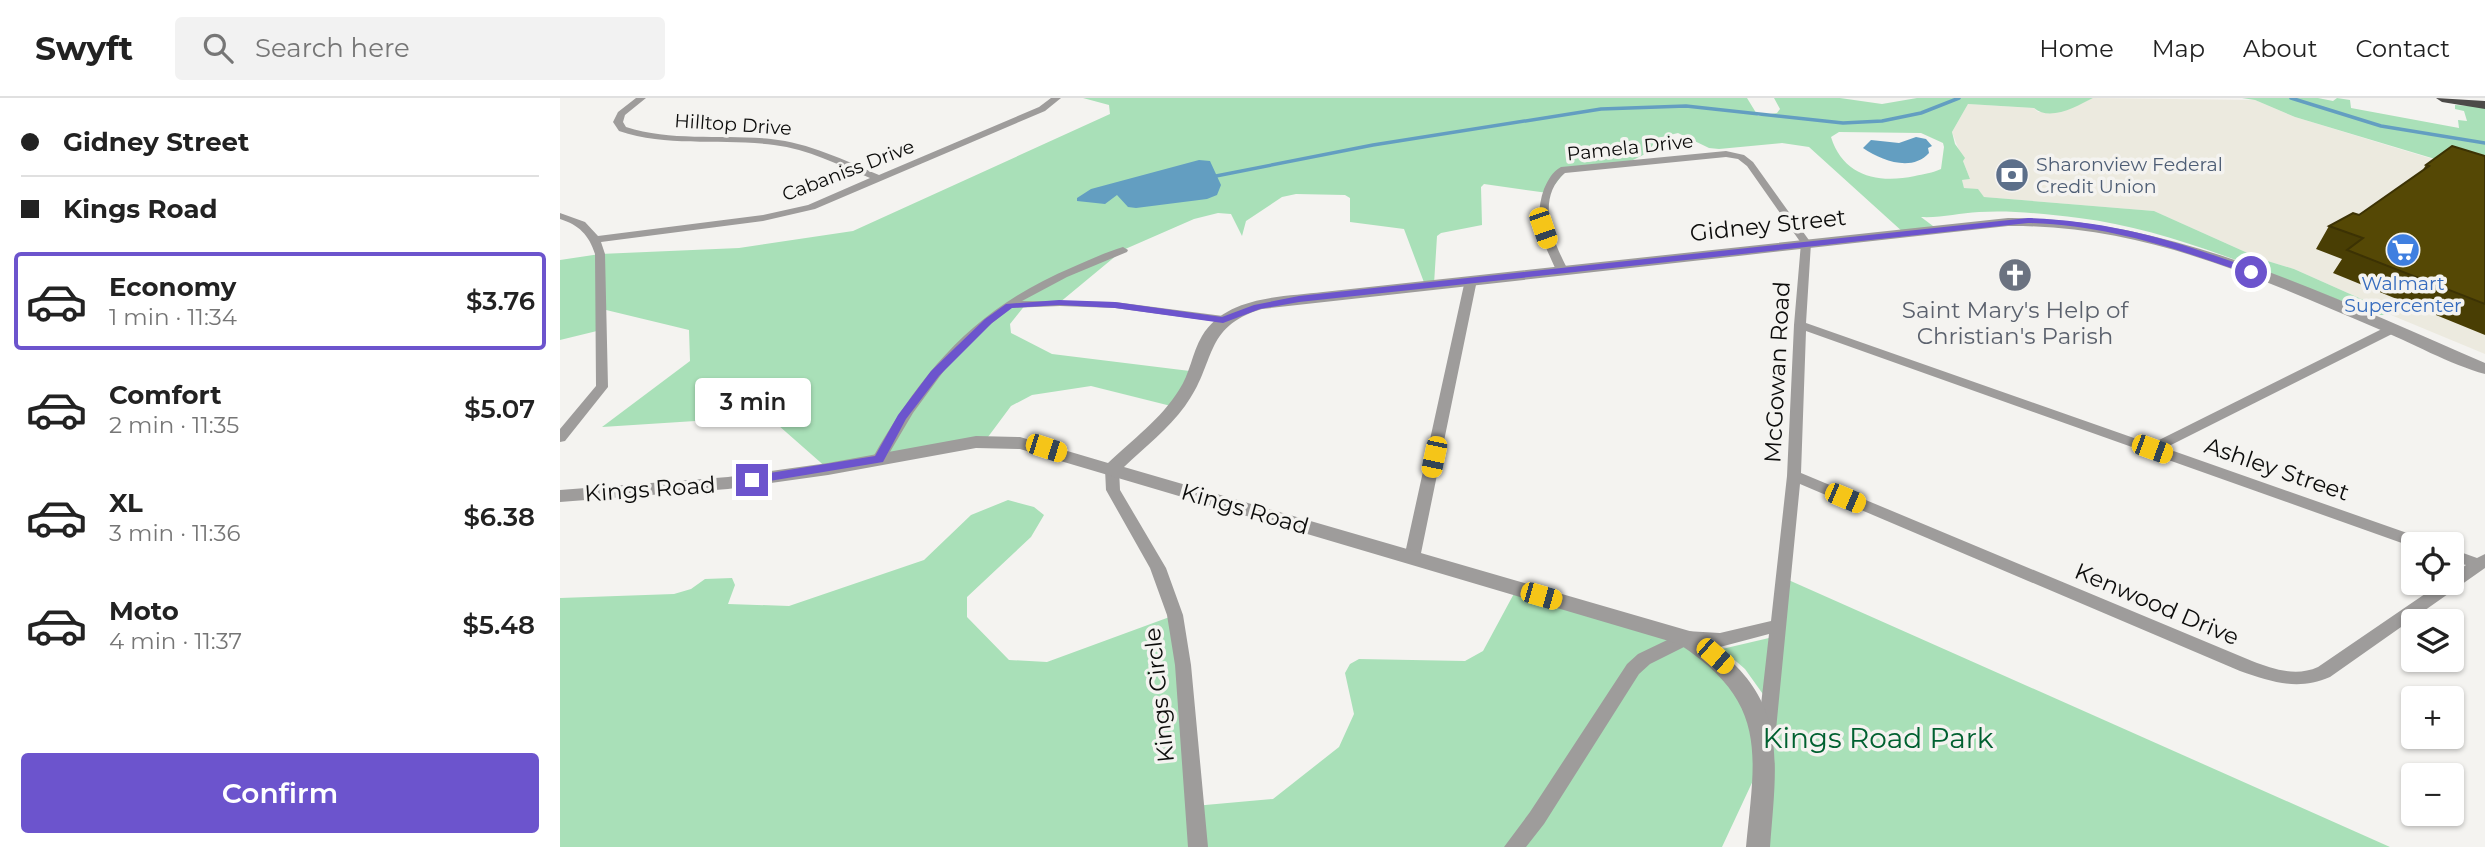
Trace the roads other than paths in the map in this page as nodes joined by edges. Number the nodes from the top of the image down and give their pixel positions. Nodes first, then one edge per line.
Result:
1 (642, 98) edge
2 (1057, 98) edge
3 (2442, 98) edge
4 (2485, 105) edge
5 (880, 179) junction
6 (560, 216) edge
7 (597, 239) junction
8 (1806, 243) junction
9 (1122, 250) dead end
10 (1562, 270) junction
11 (1471, 280) junction
12 (1009, 306) junction
13 (1223, 320) junction
14 (1800, 325) junction
15 (2392, 329) junction
16 (2485, 369) edge
17 (560, 438) edge
18 (2152, 449) junction
19 (879, 459) junction
20 (1112, 469) junction
21 (1794, 477) junction
22 (560, 496) edge
23 (2401, 537) edge
24 (1412, 558) junction
25 (2464, 558) edge
26 (2482, 562) edge
27 (1777, 626) junction
28 (1686, 638) junction
29 (1765, 755) junction
30 (1198, 847) edge
31 (1514, 847) edge
32 (1758, 847) edge

1 - 5 street, Hilltop Drive
2 - 5 street, Cabaniss Drive
3 - 4 highway
5 - 7 street, Cabaniss Drive
6 - 7 street
7 - 17 street
8 - 10 street, Gidney Street
8 - 10 street, Pamela Drive
8 - 14 street, McGowan Road
8 - 15 street, Gidney Street
9 - 12 street
10 - 11 street, Gidney Street
11 - 13 street, Gidney Street
11 - 24 street
12 - 13 street
12 - 19 street
13 - 20 street
14 - 18 street, Ashley Street
14 - 21 street, McGowan Road
15 - 16 street, Gidney Street
15 - 18 street
18 - 23 street, Ashley Street
19 - 20 street, Kings Road
19 - 22 street, Kings Road
20 - 24 street, Kings Road
20 - 30 street, Kings Circle
21 - 26 street, Kenwood Drive
21 - 27 street, McGowan Road
24 - 28 street, Kings Road
25 - 26 street
27 - 28 street
27 - 29 street, McGowan Road
28 - 29 street, Kings Road
28 - 31 street
29 - 32 street, Kings Road

